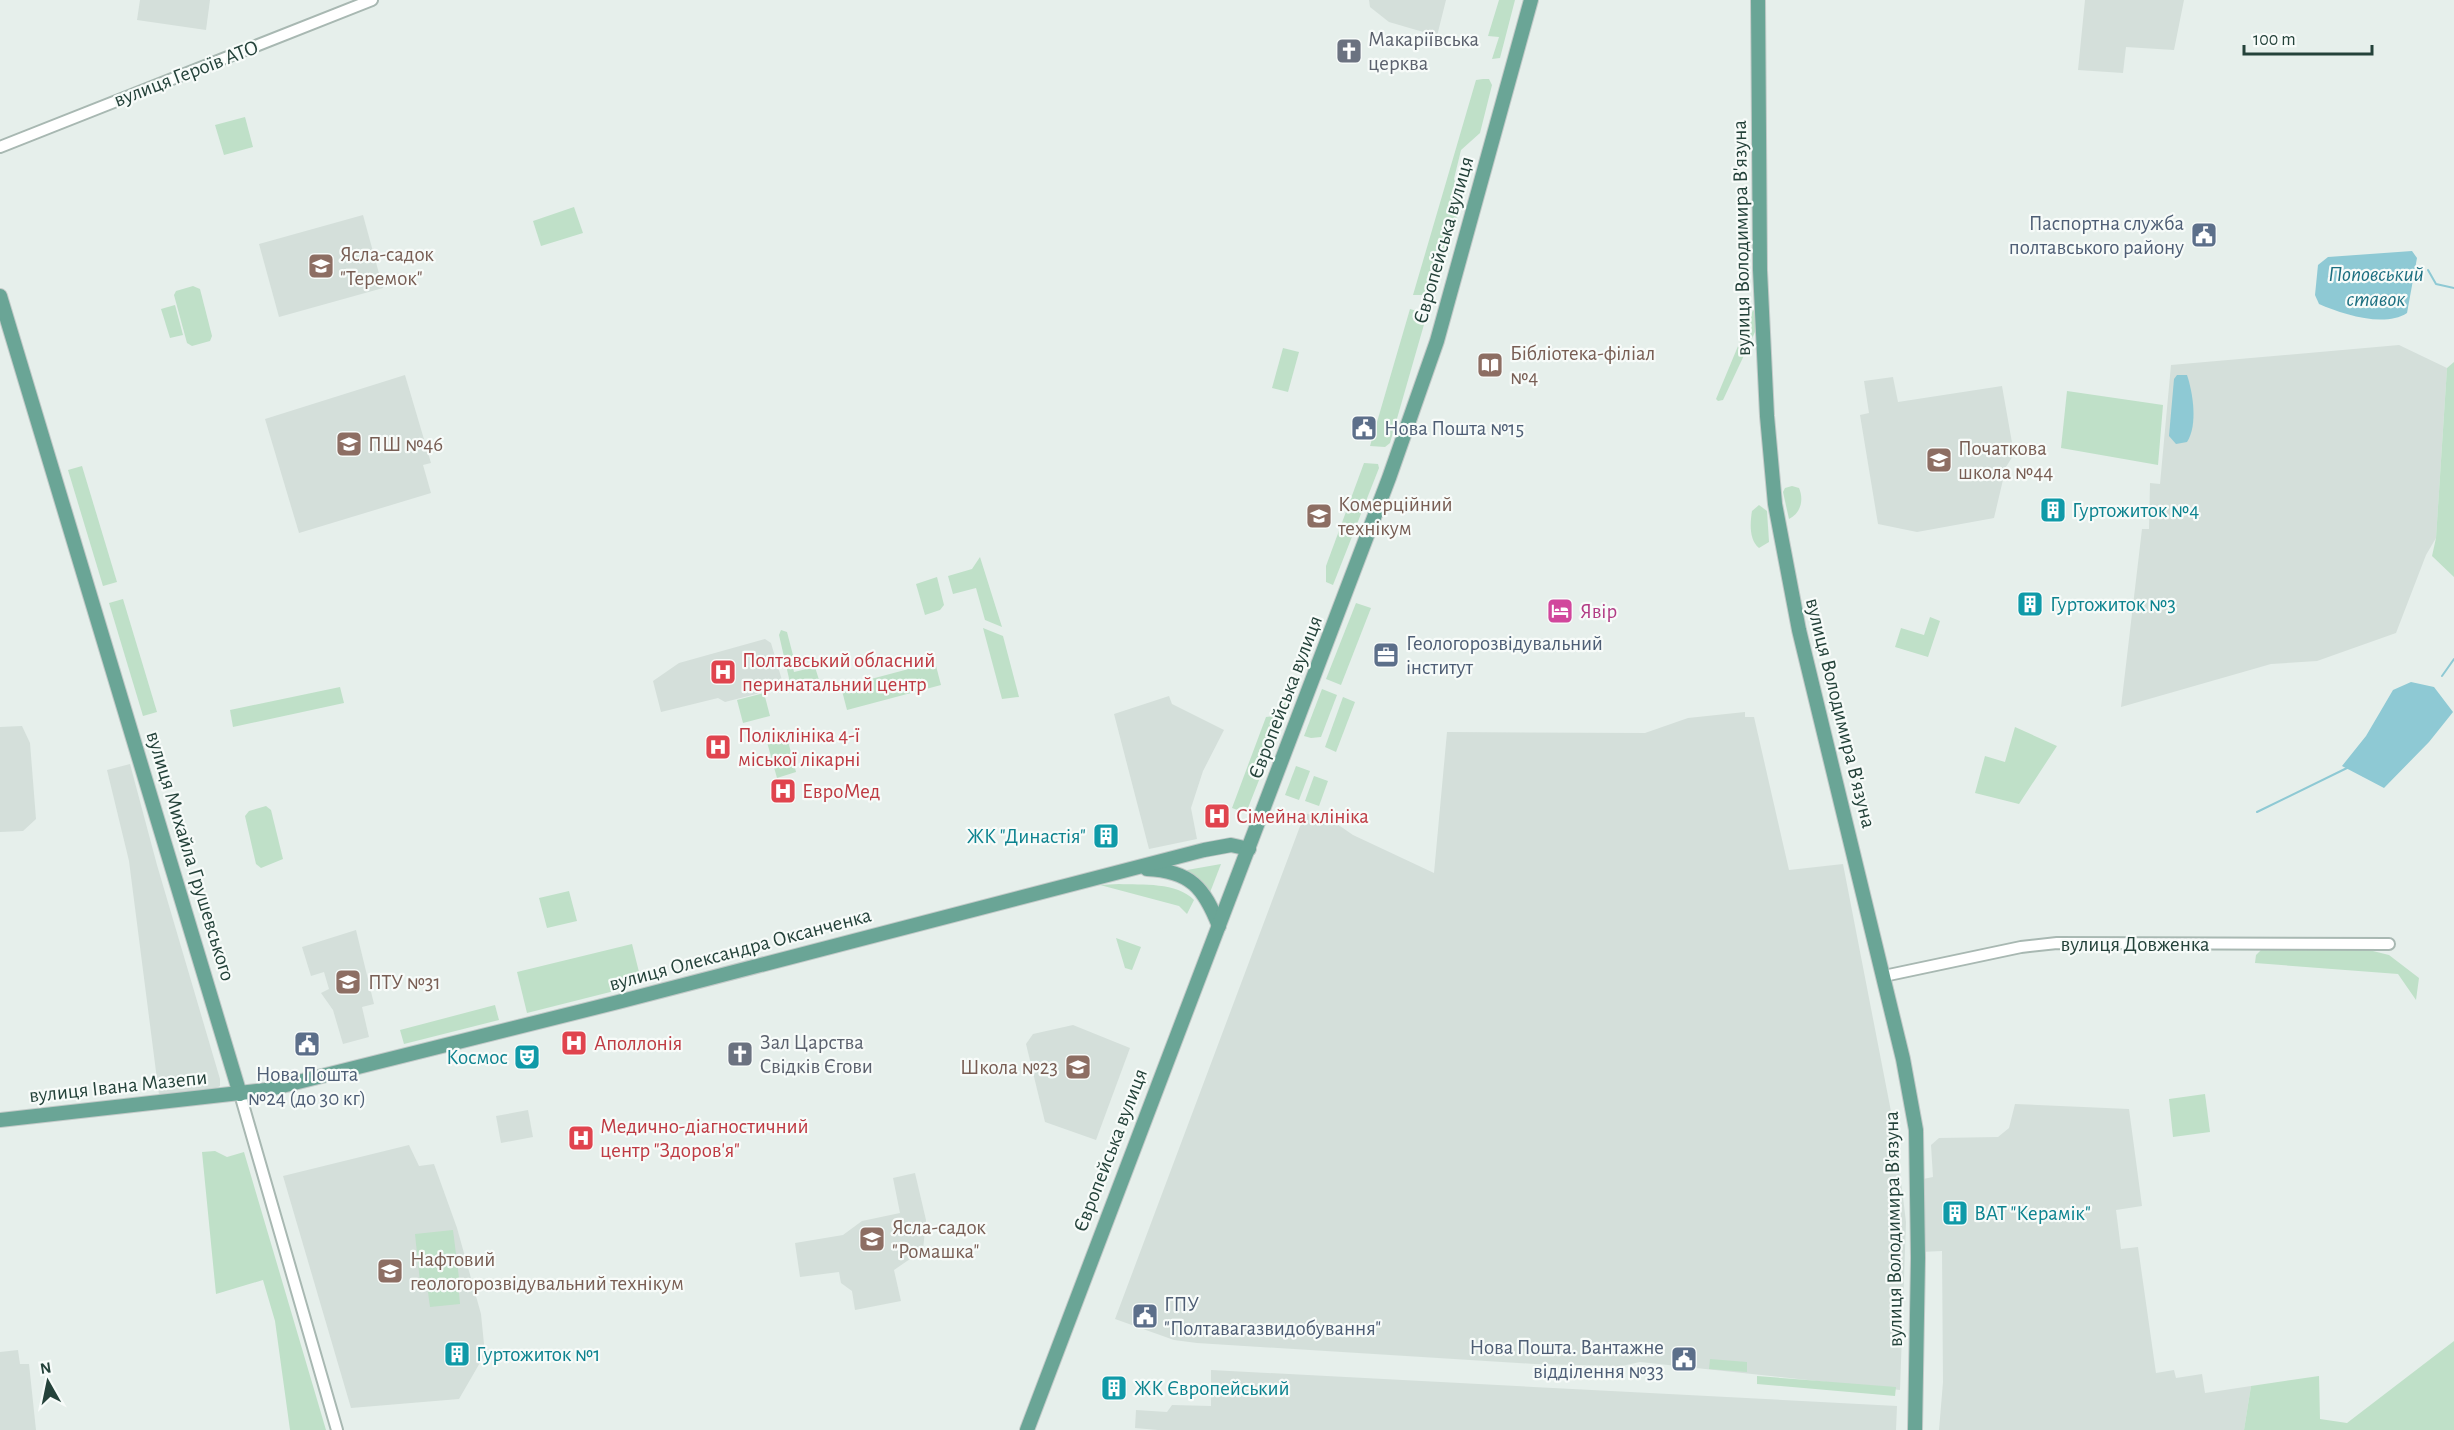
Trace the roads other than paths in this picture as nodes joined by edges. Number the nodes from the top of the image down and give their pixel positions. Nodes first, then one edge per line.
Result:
1 (372, 0) edge
2 (1532, 0) edge
3 (1758, 0) edge
4 (0, 147) edge
5 (0, 296) edge
6 (1249, 849) junction
7 (1136, 868) junction
8 (1220, 926) junction
9 (2390, 944) dead end
10 (1884, 976) junction
11 (240, 1094) junction
12 (0, 1120) edge
13 (336, 1430) edge
14 (1027, 1430) edge
15 (1915, 1430) edge

1 - 4 street, вулиця Героїв АТО
2 - 6 main road, Європейська вулиця
3 - 10 main road, вулиця Володимира В'язуна
5 - 11 main road, вулиця Михайла Грушевського
6 - 7 main road, вулиця Олександра Оксанченка
6 - 8 main road, Європейська вулиця
7 - 8 main road
7 - 11 main road, вулиця Олександра Оксанченка
8 - 14 main road, Європейська вулиця
9 - 10 street, вулиця Довженка
10 - 15 main road, вулиця Володимира В'язуна
11 - 12 main road, вулиця Івана Мазепи
11 - 13 street, вулиця Михайла Грушевського

